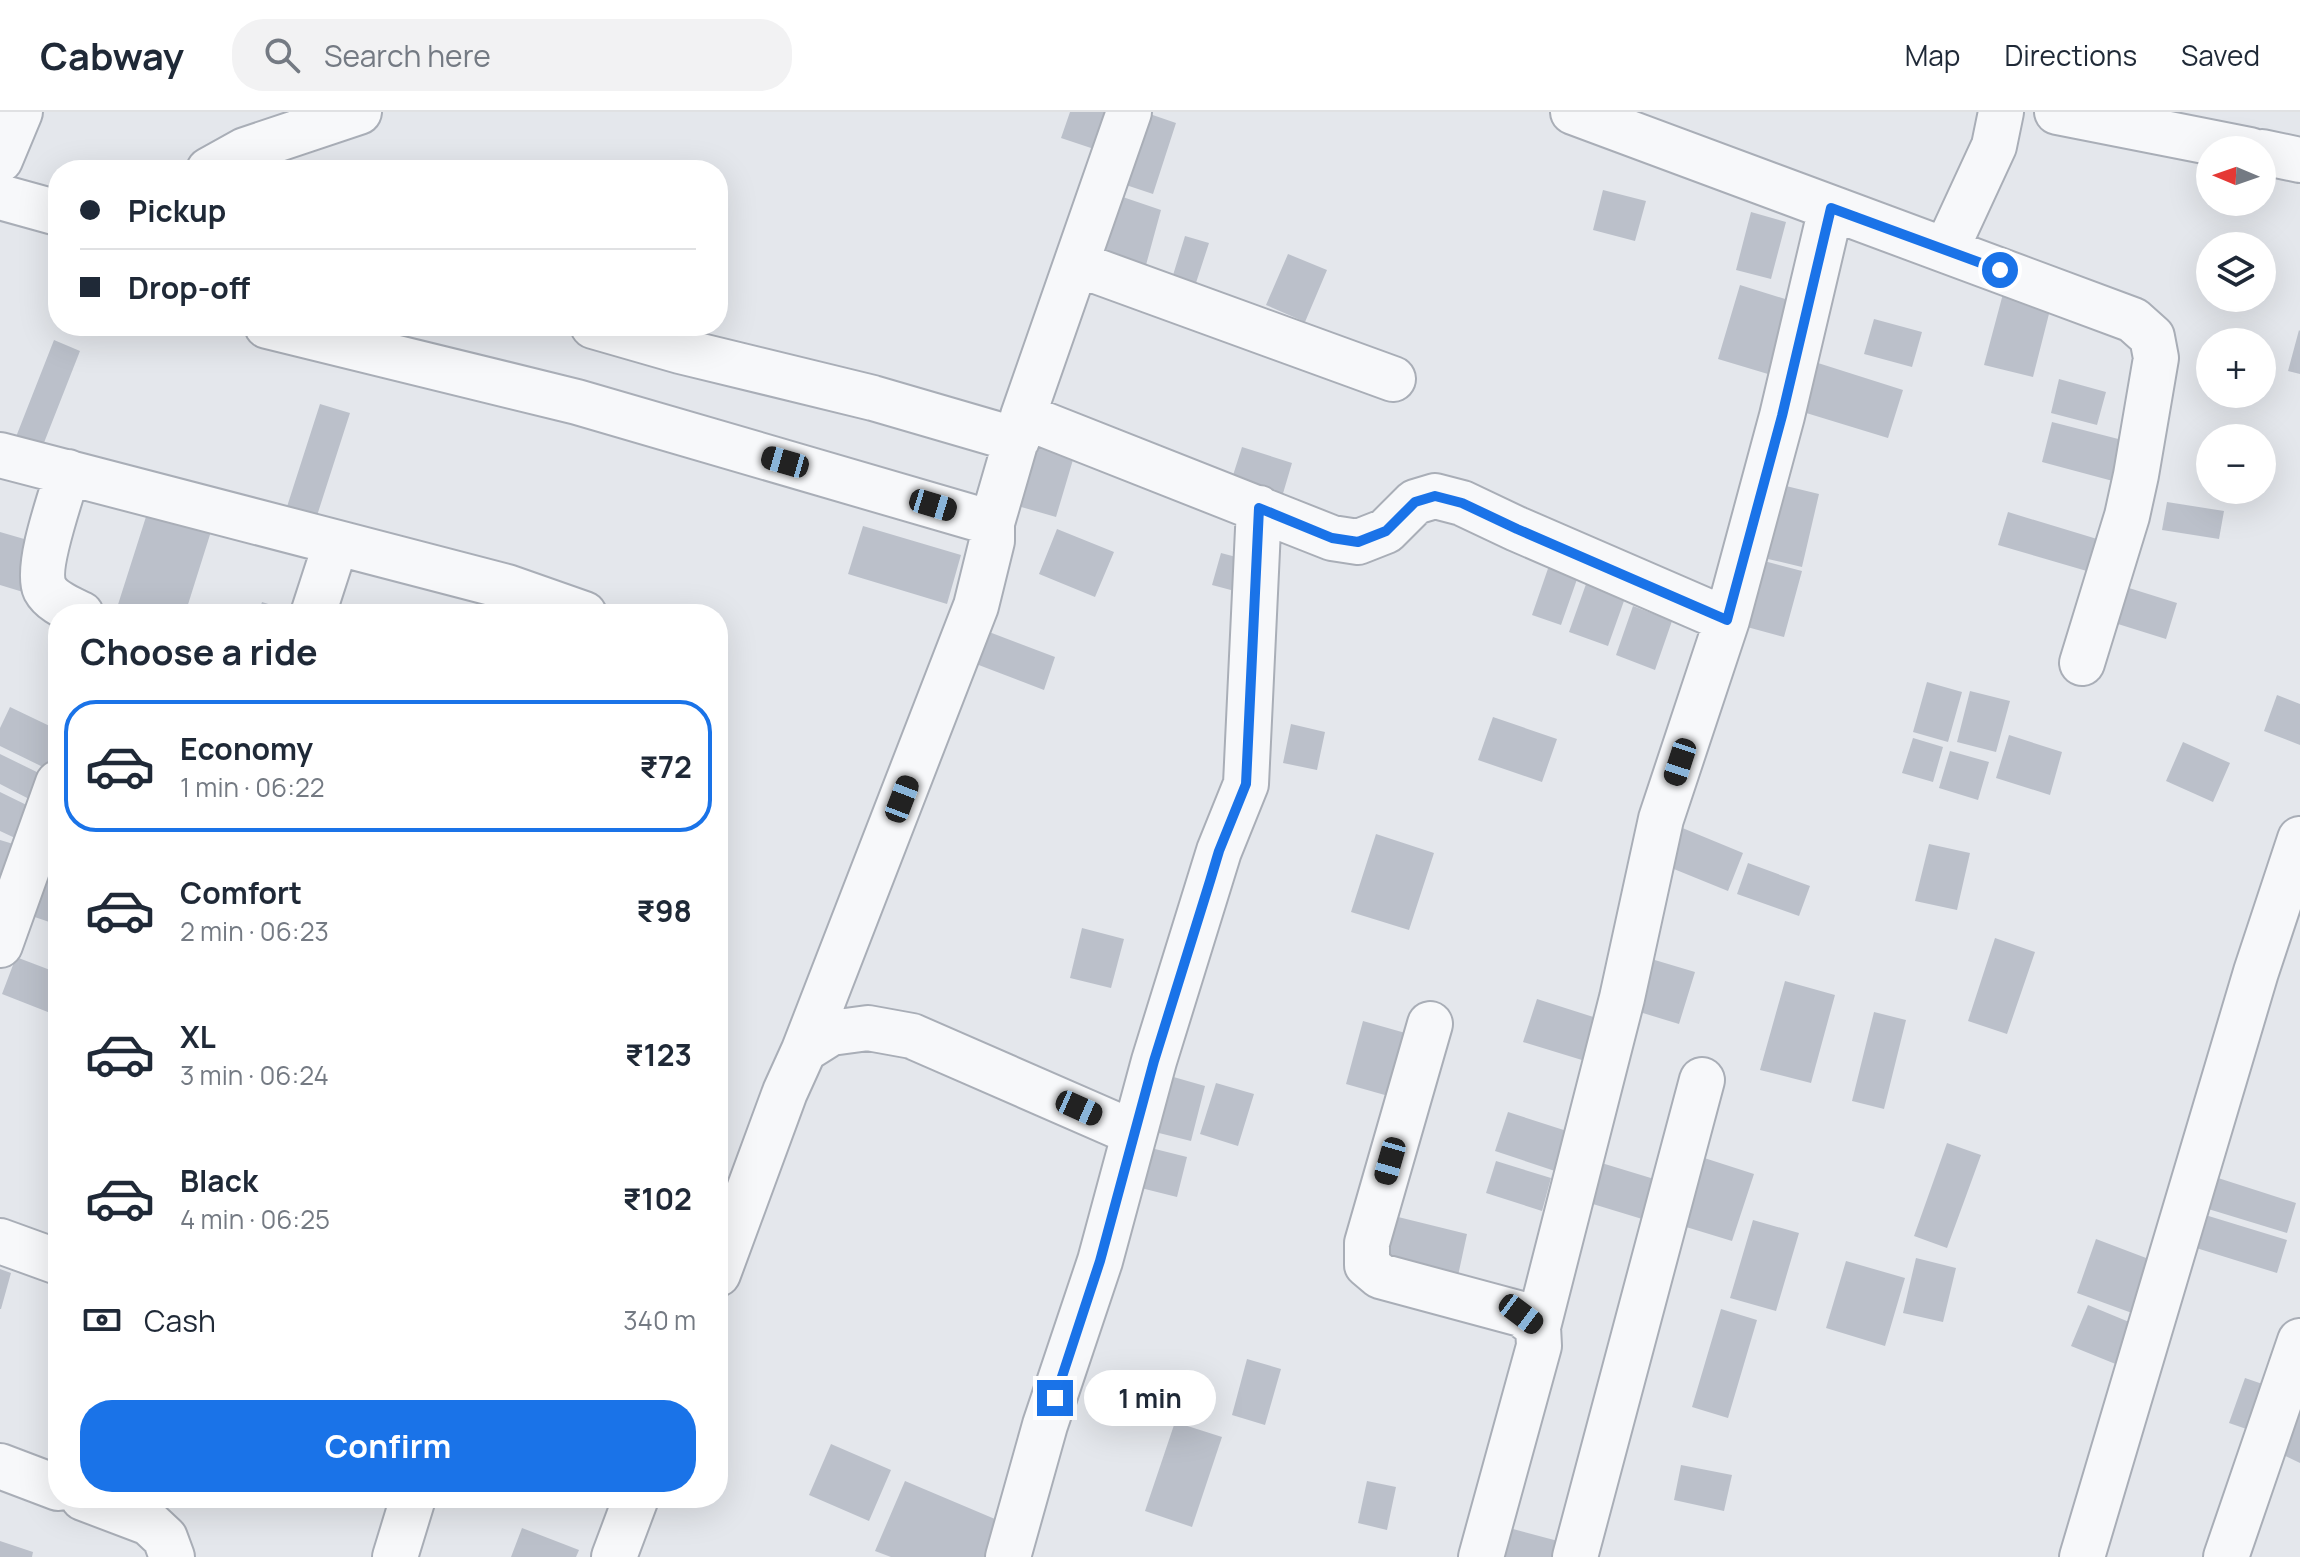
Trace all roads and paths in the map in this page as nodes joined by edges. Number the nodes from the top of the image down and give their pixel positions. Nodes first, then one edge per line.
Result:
1 (20, 112) edge
2 (359, 112) edge
3 (1129, 112) edge
4 (1573, 112) edge
5 (2001, 112) edge
6 (2057, 112) edge
7 (2196, 139) edge
8 (2276, 155) edge
9 (0, 160) edge
10 (227, 160) edge
11 (2300, 160) edge
12 (0, 197) edge
13 (1831, 208) junction
14 (48, 210) edge
15 (1946, 250) junction
16 (1077, 264) junction
17 (308, 336) edge
18 (628, 336) edge
19 (1393, 379) dead end
20 (1020, 428) junction
21 (0, 455) edge
22 (68, 472) junction
23 (1259, 508) junction
24 (992, 523) junction
25 (336, 543) junction
26 (61, 604) edge
27 (316, 604) edge
28 (555, 604) edge
29 (1727, 620) junction
30 (2082, 663) dead end
31 (48, 811) edge
32 (2300, 839) edge
33 (0, 945) edge
34 (1430, 1024) dead end
35 (804, 1050) junction
36 (1702, 1080) dead end
37 (1134, 1133) junction
38 (0, 1241) edge
39 (728, 1247) edge
40 (48, 1258) edge
41 (1538, 1327) junction
42 (2300, 1341) edge
43 (0, 1466) edge
44 (48, 1484) edge
45 (109, 1508) edge
46 (410, 1508) edge
47 (632, 1508) edge
48 (172, 1557) edge
49 (395, 1557) edge
50 (614, 1557) edge
51 (1008, 1557) edge
52 (1481, 1557) edge
53 (1575, 1557) edge
54 (2082, 1557) edge
55 (2226, 1557) edge

1 - 9 street
2 - 10 street
3 - 16 street
4 - 13 street
5 - 15 street
6 - 7 street
8 - 11 street
12 - 14 street
13 - 15 street
13 - 29 street
15 - 30 street
16 - 19 street
16 - 20 street
17 - 24 street
18 - 20 street
20 - 23 street
20 - 24 street
21 - 22 street
22 - 25 street
22 - 26 street
23 - 29 street
23 - 37 street
24 - 35 street
25 - 27 street
25 - 28 street
29 - 41 street
31 - 33 street
32 - 54 street
34 - 41 street
35 - 37 street
35 - 39 street
36 - 53 street
37 - 51 street
38 - 40 street
41 - 52 street
42 - 55 street
43 - 44 street
45 - 48 street
46 - 49 street
47 - 50 street

